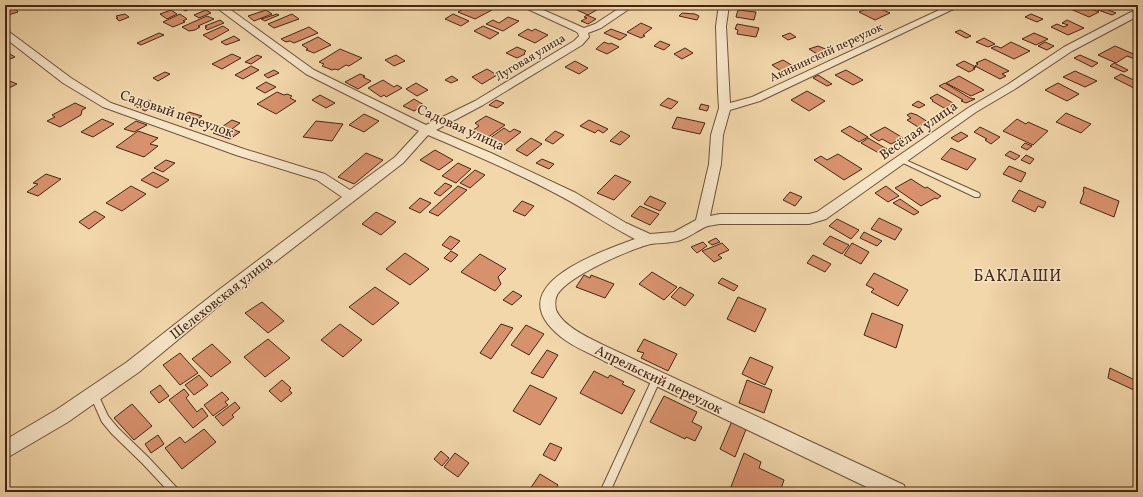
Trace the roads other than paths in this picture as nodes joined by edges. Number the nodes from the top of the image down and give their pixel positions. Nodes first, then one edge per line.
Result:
1 (218, 5) edge
2 (524, 5) edge
3 (630, 5) edge
4 (724, 5) edge
5 (958, 5) edge
6 (1138, 12) edge
7 (583, 32) junction
8 (5, 33) edge
9 (725, 108) junction
10 (426, 130) junction
11 (901, 160) junction
12 (977, 195) dead end
13 (352, 197) junction
14 (702, 223) junction
15 (648, 239) junction
16 (657, 378) junction
17 (94, 395) junction
18 (5, 450) edge
19 (174, 492) edge
20 (606, 492) edge
21 (897, 492) edge

1 - 10 street, Садовая улица
2 - 7 street, Луговая улица
3 - 7 street
4 - 9 street
5 - 9 street, Акининский переулок
6 - 11 street, Весёлая улица
7 - 10 street, Луговая улица
8 - 13 street, Садовый переулок
9 - 14 street
10 - 13 street, Шелеховская улица
10 - 15 street, Садовая улица
11 - 12 lane
11 - 14 street, Весёлая улица
13 - 17 street, Шелеховская улица
14 - 15 street, Садовая улица
15 - 16 street, Апрельский переулок
16 - 20 lane
16 - 21 street, Апрельский переулок
17 - 18 street, Шелеховская улица
17 - 19 lane

